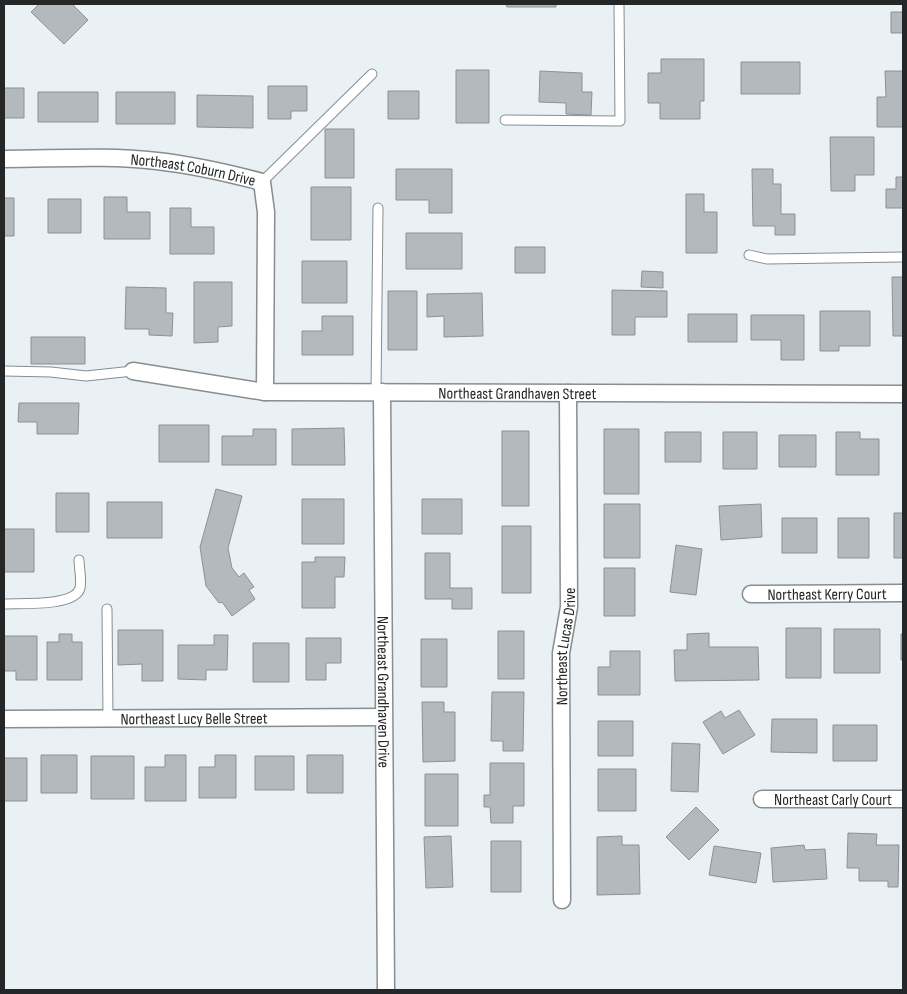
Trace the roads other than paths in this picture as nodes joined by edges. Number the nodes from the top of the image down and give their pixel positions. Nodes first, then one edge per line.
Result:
1 (619, 4) edge
2 (372, 74) dead end
3 (505, 120) dead end
4 (4, 159) edge
5 (262, 182) junction
6 (378, 208) dead end
7 (749, 255) dead end
8 (903, 257) edge
9 (4, 371) edge
10 (133, 371) joint
11 (264, 392) junction
12 (379, 392) junction
13 (568, 393) junction
14 (903, 394) edge
15 (79, 560) dead end
16 (751, 594) dead end
17 (903, 594) edge
18 (4, 604) edge
19 (107, 609) dead end
20 (383, 717) junction
21 (108, 718) junction
22 (4, 719) edge
23 (762, 799) dead end
24 (903, 799) edge
25 (562, 900) dead end
26 (386, 990) edge

1 - 3 lane
2 - 5 lane
4 - 5 street, Northeast Coburn Drive
5 - 11 street, Northeast Coburn Drive
6 - 12 lane
7 - 8 lane
9 - 10 lane
10 - 11 street, Northeast Grandhaven Street
11 - 12 street, Northeast Grandhaven Street
12 - 13 street, Northeast Grandhaven Street
12 - 20 street, Northeast Grandhaven Drive
13 - 14 street, Northeast Grandhaven Street
13 - 25 street, Northeast Lucas Drive
15 - 18 lane
16 - 17 street, Northeast Kerry Court
19 - 21 lane
20 - 21 street, Northeast Lucy Belle Street
20 - 26 street, Northeast Grandhaven Drive
21 - 22 street, Northeast Lucy Belle Street
23 - 24 street, Northeast Carly Court

